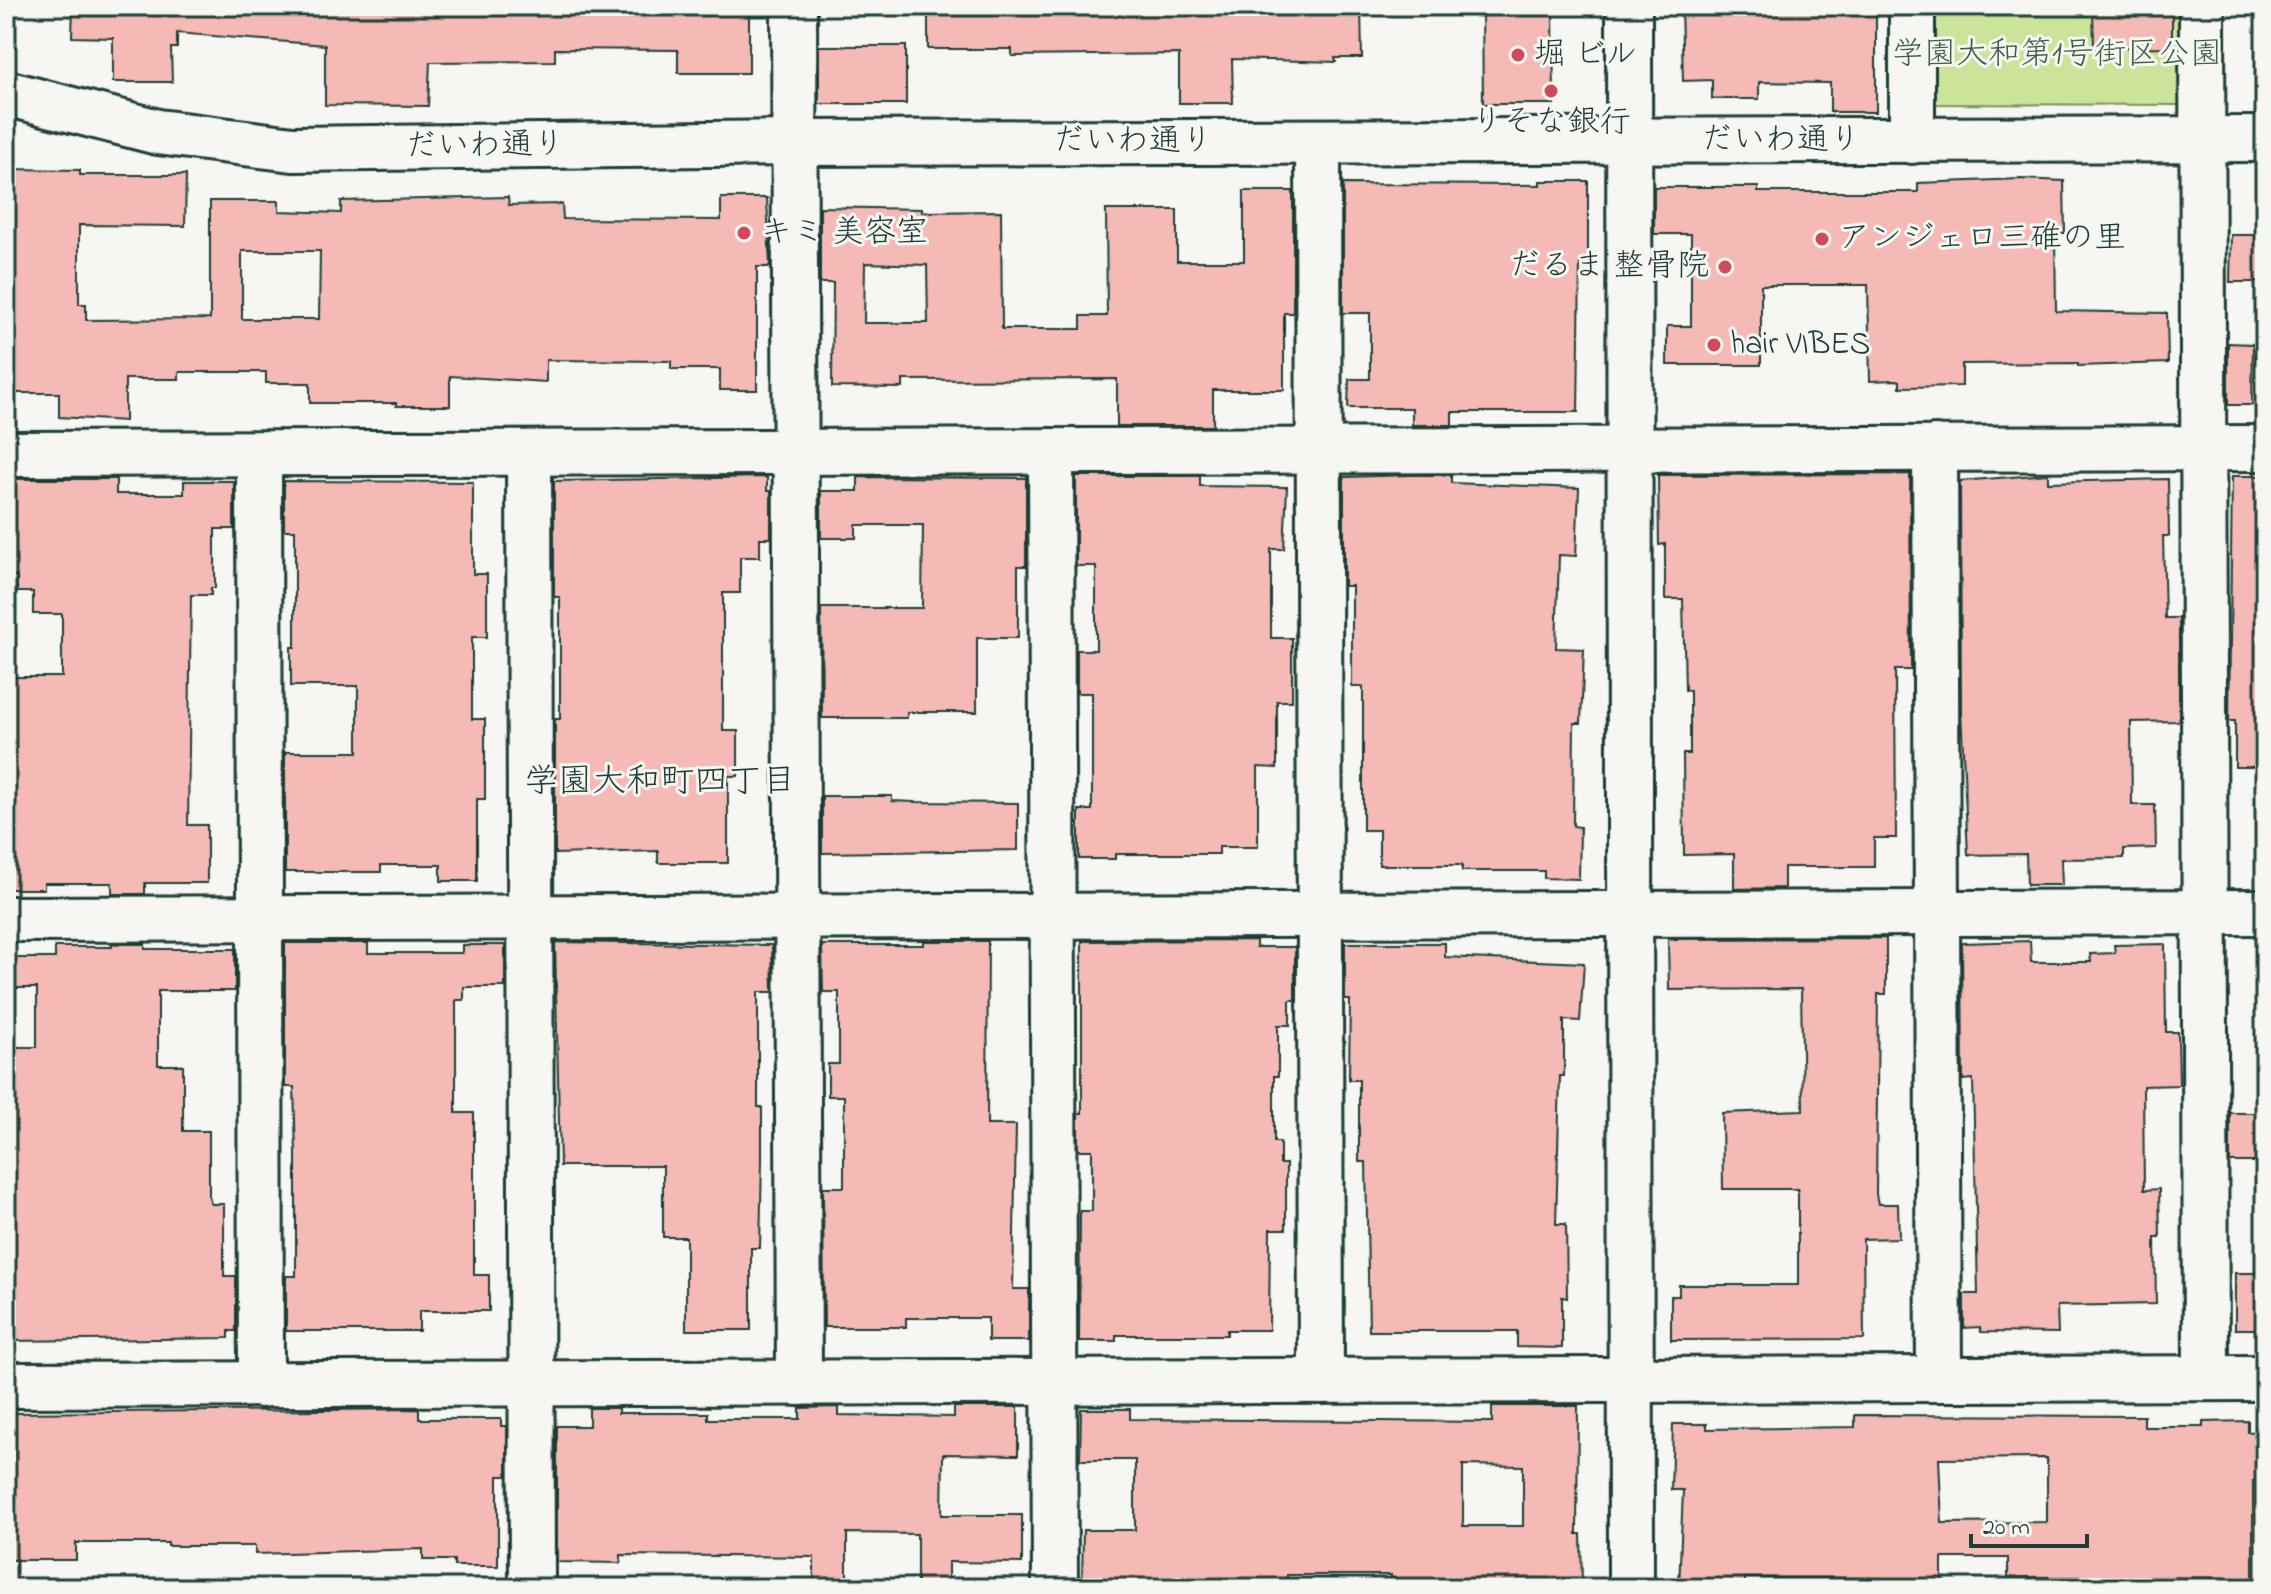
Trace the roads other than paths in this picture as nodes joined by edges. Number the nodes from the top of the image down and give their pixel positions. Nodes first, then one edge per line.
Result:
1 (794, 6) edge
2 (1629, 6) edge
3 (1912, 6) edge
4 (2202, 6) edge
5 (6, 93) edge
6 (2202, 139) junction
7 (2265, 139) edge
8 (1627, 141) junction
9 (1912, 141) junction
10 (1318, 142) junction
11 (795, 143) junction
12 (1935, 448) junction
13 (2203, 448) junction
14 (2265, 448) edge
15 (1319, 450) junction
16 (1628, 450) junction
17 (1051, 451) junction
18 (794, 452) junction
19 (529, 453) junction
20 (6, 454) edge
21 (259, 454) junction
22 (2204, 912) junction
23 (2265, 912) edge
24 (1937, 913) junction
25 (1630, 914) junction
26 (1320, 915) junction
27 (1053, 916) junction
28 (798, 917) junction
29 (261, 918) junction
30 (529, 918) junction
31 (6, 919) edge
32 (2206, 1378) junction
33 (2265, 1378) edge
34 (1939, 1379) junction
35 (1630, 1380) junction
36 (1321, 1381) junction
37 (1055, 1382) junction
38 (799, 1383) junction
39 (529, 1384) junction
40 (6, 1385) edge
41 (261, 1385) junction
42 (532, 1588) edge
43 (1055, 1588) edge
44 (1631, 1588) edge

1 - 11 street
2 - 8 street
3 - 9 street
4 - 6 street
5 - 11 street, だいわ通り
6 - 7 street, だいわ通り
6 - 9 street, だいわ通り
6 - 13 street
8 - 9 street, だいわ通り
8 - 10 street, だいわ通り
8 - 16 street
10 - 11 street, だいわ通り
10 - 15 street
11 - 18 street
12 - 13 street
12 - 16 street
12 - 24 street
13 - 14 street
13 - 22 street
15 - 16 street
15 - 17 street
15 - 26 street
16 - 25 street
17 - 18 street
17 - 27 street
18 - 19 street
18 - 28 street
19 - 21 street
19 - 30 street
20 - 21 street
21 - 29 street
22 - 23 street
22 - 24 street
22 - 32 street
24 - 25 street
24 - 34 street
25 - 26 street
25 - 35 street
26 - 27 street
26 - 36 street
27 - 28 street
27 - 37 street
28 - 30 street
28 - 38 street
29 - 30 street
29 - 31 street
29 - 41 street
30 - 39 street
32 - 33 street
32 - 34 street
34 - 35 street
35 - 36 street
35 - 44 street
36 - 37 street
37 - 38 street
37 - 43 street
38 - 39 street
39 - 41 street
39 - 42 street
40 - 41 street

